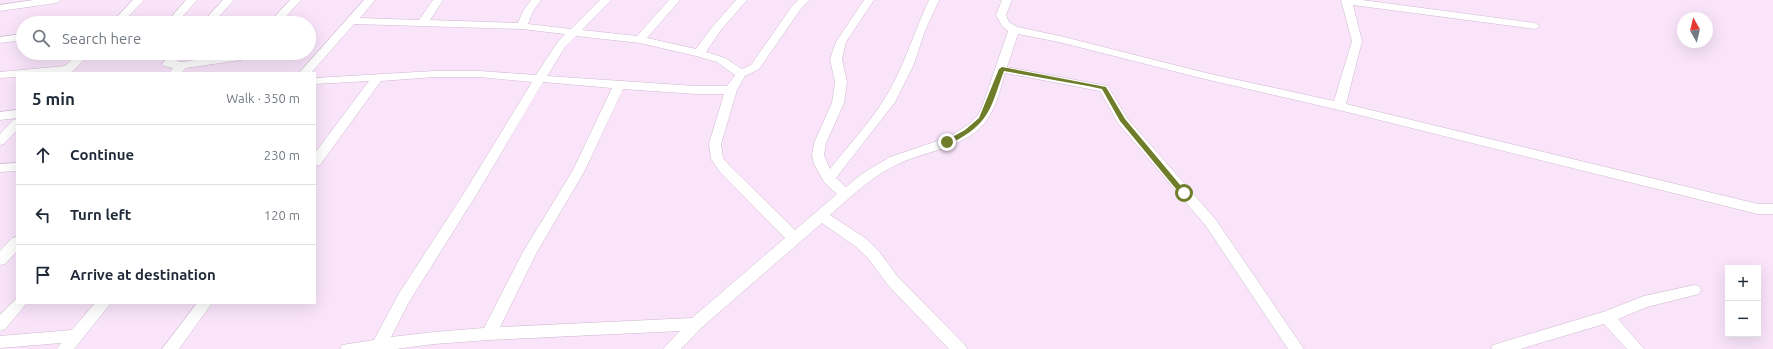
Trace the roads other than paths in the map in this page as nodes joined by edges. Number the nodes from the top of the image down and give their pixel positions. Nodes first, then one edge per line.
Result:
1 (56, 0) edge
2 (138, 0) edge
3 (192, 0) edge
4 (229, 0) edge
5 (296, 0) edge
6 (370, 0) edge
7 (438, 0) edge
8 (536, 0) edge
9 (606, 0) edge
10 (675, 0) edge
11 (742, 0) edge
12 (804, 0) edge
13 (869, 0) edge
14 (934, 0) edge
15 (1007, 0) edge
16 (1346, 0) edge
17 (0, 8) edge
18 (123, 16) edge
19 (177, 16) edge
20 (214, 16) edge
21 (281, 16) edge
22 (351, 21) junction
23 (422, 24) junction
24 (522, 26) junction
25 (1535, 26) dead end
26 (1014, 30) junction
27 (574, 32) junction
28 (16, 38) edge
29 (0, 40) edge
30 (640, 40) junction
31 (699, 53) junction
32 (78, 60) edge
33 (172, 60) edge
34 (226, 60) edge
35 (179, 69) edge
36 (1002, 69) junction
37 (66, 71) edge
38 (44, 72) edge
39 (306, 72) edge
40 (16, 74) edge
41 (742, 74) junction
42 (0, 75) edge
43 (377, 78) junction
44 (539, 79) junction
45 (316, 81) edge
46 (619, 85) junction
47 (731, 90) junction
48 (1339, 106) junction
49 (16, 114) edge
50 (0, 116) edge
51 (16, 124) edge
52 (0, 141) edge
53 (316, 161) edge
54 (16, 167) edge
55 (0, 168) edge
56 (829, 179) junction
57 (846, 194) junction
58 (1758, 209) junction
59 (1773, 209) edge
60 (1773, 214) edge
61 (822, 216) junction
62 (794, 238) junction
63 (16, 243) edge
64 (0, 260) edge
65 (1694, 290) dead end
66 (19, 304) edge
67 (103, 304) edge
68 (203, 304) edge
69 (1606, 317) junction
70 (696, 324) junction
71 (0, 325) edge
72 (489, 334) junction
73 (76, 336) junction
74 (0, 342) edge
75 (379, 345) junction
76 (65, 349) edge
77 (170, 349) edge
78 (348, 349) edge
79 (672, 349) edge
80 (959, 349) edge
81 (1296, 349) edge
82 (1499, 349) edge
83 (1636, 349) edge

1 - 17 street
2 - 18 street
3 - 19 street
4 - 20 street
5 - 21 street
6 - 22 street
7 - 23 street
8 - 24 street
9 - 27 street
10 - 30 street
11 - 31 street
12 - 41 street
13 - 56 street
14 - 56 street
15 - 26 street
16 - 25 street
16 - 48 street
22 - 23 street
22 - 39 street
23 - 24 street
24 - 27 street
26 - 36 street
26 - 48 street
27 - 30 street
27 - 44 street
28 - 29 street
30 - 31 street
31 - 41 street
32 - 37 street
33 - 35 street
34 - 35 street
36 - 57 street
36 - 81 street
37 - 38 street
40 - 42 street
41 - 47 street
43 - 44 street
43 - 45 street
43 - 53 street
44 - 46 street
44 - 75 street
46 - 47 street
46 - 72 street
47 - 62 street
48 - 58 street
49 - 50 street
51 - 52 street
54 - 55 street
56 - 57 street
57 - 61 street
58 - 59 street
58 - 60 street
61 - 62 street
61 - 80 street
62 - 70 street
63 - 64 street
65 - 69 street
66 - 71 street
67 - 73 street
68 - 77 street
69 - 82 street
69 - 83 street
70 - 72 street
70 - 79 street
72 - 75 street
73 - 74 street
73 - 76 street
75 - 78 street

